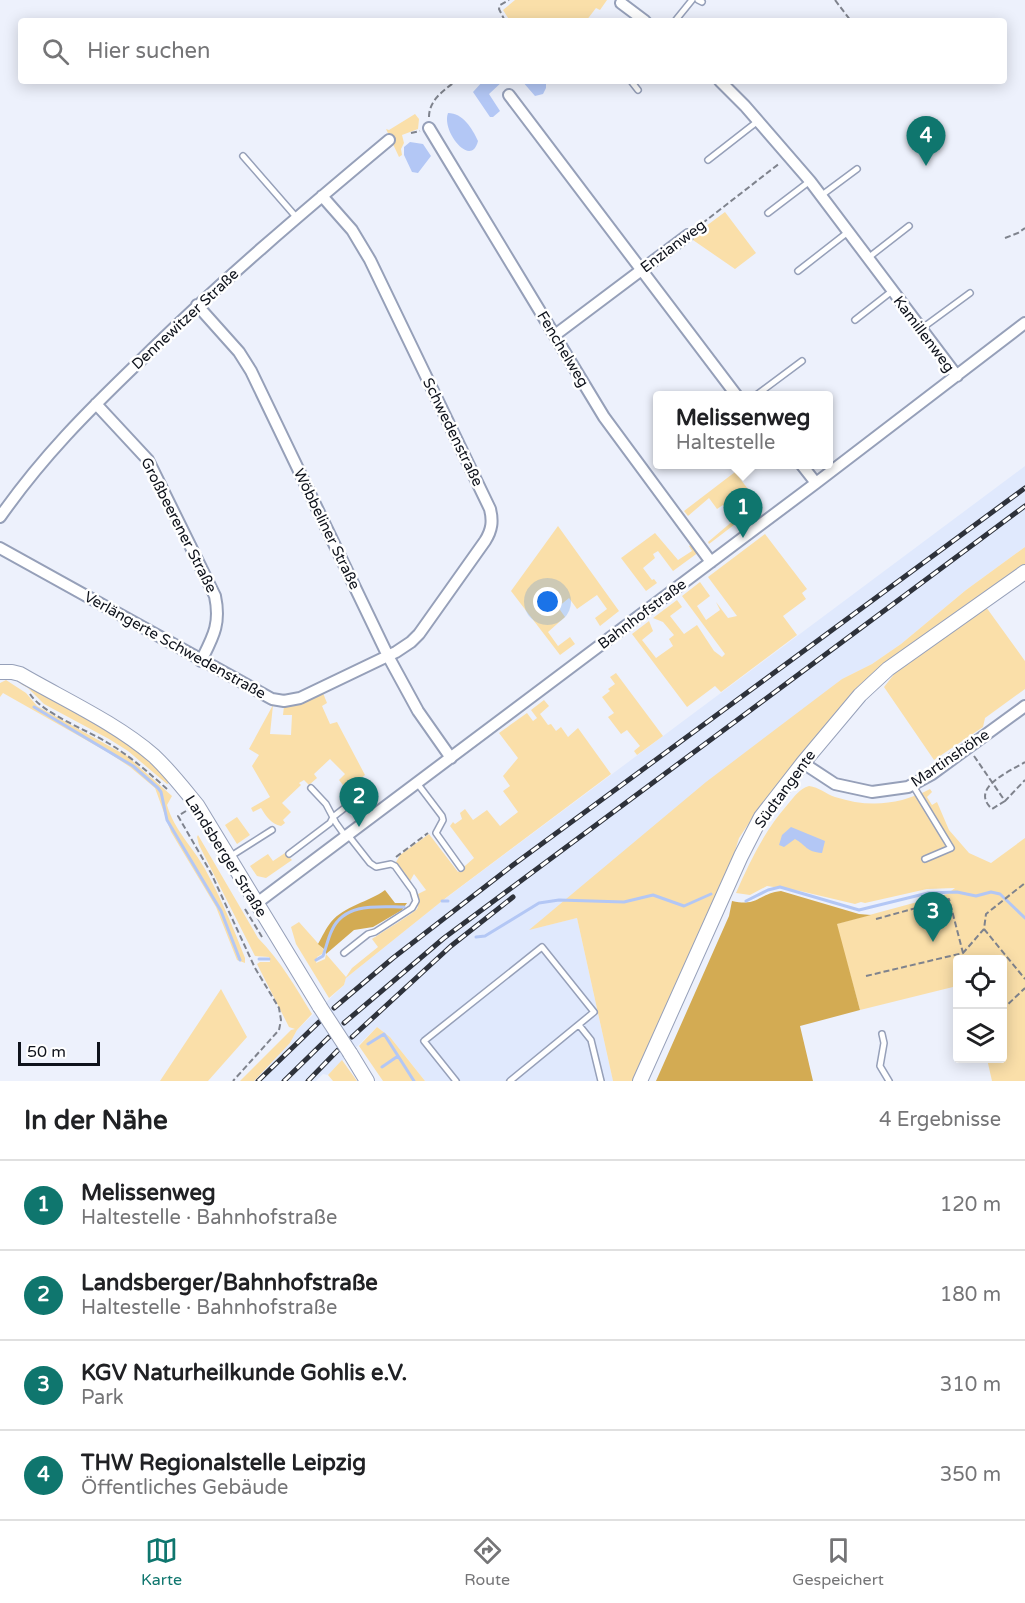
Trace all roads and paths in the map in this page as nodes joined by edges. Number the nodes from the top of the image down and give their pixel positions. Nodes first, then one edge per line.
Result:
1 (509, 0) edge
2 (692, 0) edge
3 (835, 0) edge
4 (621, 3) dead end
5 (504, 18) edge
6 (641, 18) edge
7 (677, 18) edge
8 (849, 18) edge
9 (452, 84) edge
10 (633, 84) edge
11 (723, 84) edge
12 (638, 90) dead end
13 (509, 95) dead end
14 (758, 121) junction
15 (429, 128) junction
16 (411, 133) dead end
17 (389, 140) dead end
18 (243, 156) dead end
19 (708, 160) dead end
20 (785, 160) junction
21 (857, 169) dead end
22 (810, 181) junction
23 (322, 196) junction
24 (821, 196) junction
25 (768, 213) dead end
26 (297, 219) junction
27 (909, 226) dead end
28 (1025, 228) edge
29 (848, 232) junction
30 (688, 234) joint
31 (1005, 238) dead end
32 (868, 258) junction
33 (642, 269) junction
34 (798, 271) dead end
35 (892, 291) junction
36 (970, 293) dead end
37 (197, 305) junction
38 (855, 320) dead end
39 (1025, 323) edge
40 (921, 329) junction
41 (555, 334) junction
42 (802, 361) dead end
43 (957, 376) junction
44 (733, 391) edge
45 (762, 391) edge
46 (96, 404) junction
47 (804, 469) edge
48 (816, 483) junction
49 (0, 517) edge
50 (0, 548) edge
51 (711, 562) junction
52 (1025, 572) edge
53 (388, 656) junction
54 (201, 661) junction
55 (0, 672) edge
56 (25, 690) dead end
57 (1025, 706) edge
58 (974, 756) dead end
59 (451, 758) junction
60 (1025, 762) edge
61 (802, 763) junction
62 (1025, 780) edge
63 (417, 783) junction
64 (993, 783) junction
65 (912, 784) junction
66 (310, 788) dead end
67 (370, 788) dead end
68 (169, 790) dead end
69 (1005, 801) junction
70 (180, 804) dead end
71 (333, 817) junction
72 (440, 825) junction
73 (272, 830) dead end
74 (347, 836) junction
75 (289, 854) dead end
76 (229, 857) junction
77 (925, 859) dead end
78 (391, 864) junction
79 (460, 868) dead end
80 (1025, 883) edge
81 (257, 903) junction
82 (876, 919) dead end
83 (984, 929) junction
84 (344, 953) dead end
85 (963, 953) junction
86 (866, 976) dead end
87 (1025, 979) edge
88 (1025, 988) edge
89 (1003, 1009) edge
90 (579, 1025) junction
91 (882, 1034) dead end
92 (233, 1081) edge
93 (367, 1081) edge
94 (456, 1081) edge
95 (510, 1081) edge
96 (601, 1081) edge
97 (640, 1081) edge
98 (889, 1081) edge

1 - 5 path
2 - 7 lane
3 - 8 path
4 - 6 street
9 - 15 path
10 - 12 lane
11 - 14 street, Kamillenweg
13 - 33 street
14 - 19 lane
14 - 20 street, Kamillenweg
15 - 16 path
15 - 41 street, Fenchelweg
17 - 23 street, Dennewitzer Straße
18 - 26 lane
20 - 22 street, Kamillenweg
20 - 30 path, Enzianweg
21 - 24 lane
22 - 24 street, Kamillenweg
22 - 25 lane
23 - 26 street, Dennewitzer Straße
23 - 53 street, Schwedenstraße
24 - 29 street, Kamillenweg
26 - 37 street, Dennewitzer Straße
27 - 32 lane
28 - 31 path
29 - 32 street, Kamillenweg
29 - 34 lane
30 - 33 street, Enzianweg
32 - 35 street, Kamillenweg
33 - 41 street, Enzianweg
33 - 44 street
35 - 38 lane, Kamillenweg
35 - 40 street, Kamillenweg
36 - 40 lane
37 - 46 street, Dennewitzer Straße
37 - 53 street, Wöbbeliner Straße
39 - 43 street, Bahnhofstraße
40 - 43 street, Kamillenweg
41 - 51 street, Fenchelweg
42 - 45 lane
43 - 48 street, Bahnhofstraße
46 - 49 street, Dennewitzer Straße
46 - 54 street, Großbeerener Straße
47 - 48 street
48 - 51 street, Bahnhofstraße
50 - 54 street, Verlängerte Schwedenstraße
51 - 59 street, Bahnhofstraße
52 - 61 street, Südtangente
53 - 54 street, Verlängerte Schwedenstraße
53 - 59 street, Wöbbeliner Straße
55 - 76 street, Landsberger Straße
56 - 68 path
57 - 65 street, Martinshöhe
58 - 64 path
59 - 63 street, Bahnhofstraße
60 - 64 path
61 - 65 street, Martinshöhe
61 - 97 street, Südtangente
62 - 69 path
63 - 72 lane
63 - 74 street, Bahnhofstraße
64 - 69 path
64 - 69 path
65 - 77 lane
66 - 71 lane
67 - 71 lane
70 - 92 path
71 - 74 lane
71 - 75 lane
72 - 78 path
72 - 79 lane
73 - 76 lane
74 - 78 lane
74 - 81 street, Bahnhofstraße
76 - 81 street, Landsberger Straße
78 - 84 lane
80 - 83 path
81 - 93 street, Landsberger Straße, bridge
82 - 85 path
83 - 85 path
83 - 87 path
85 - 86 path
88 - 89 path
90 - 94 lane
90 - 95 lane
90 - 96 lane
91 - 98 lane

